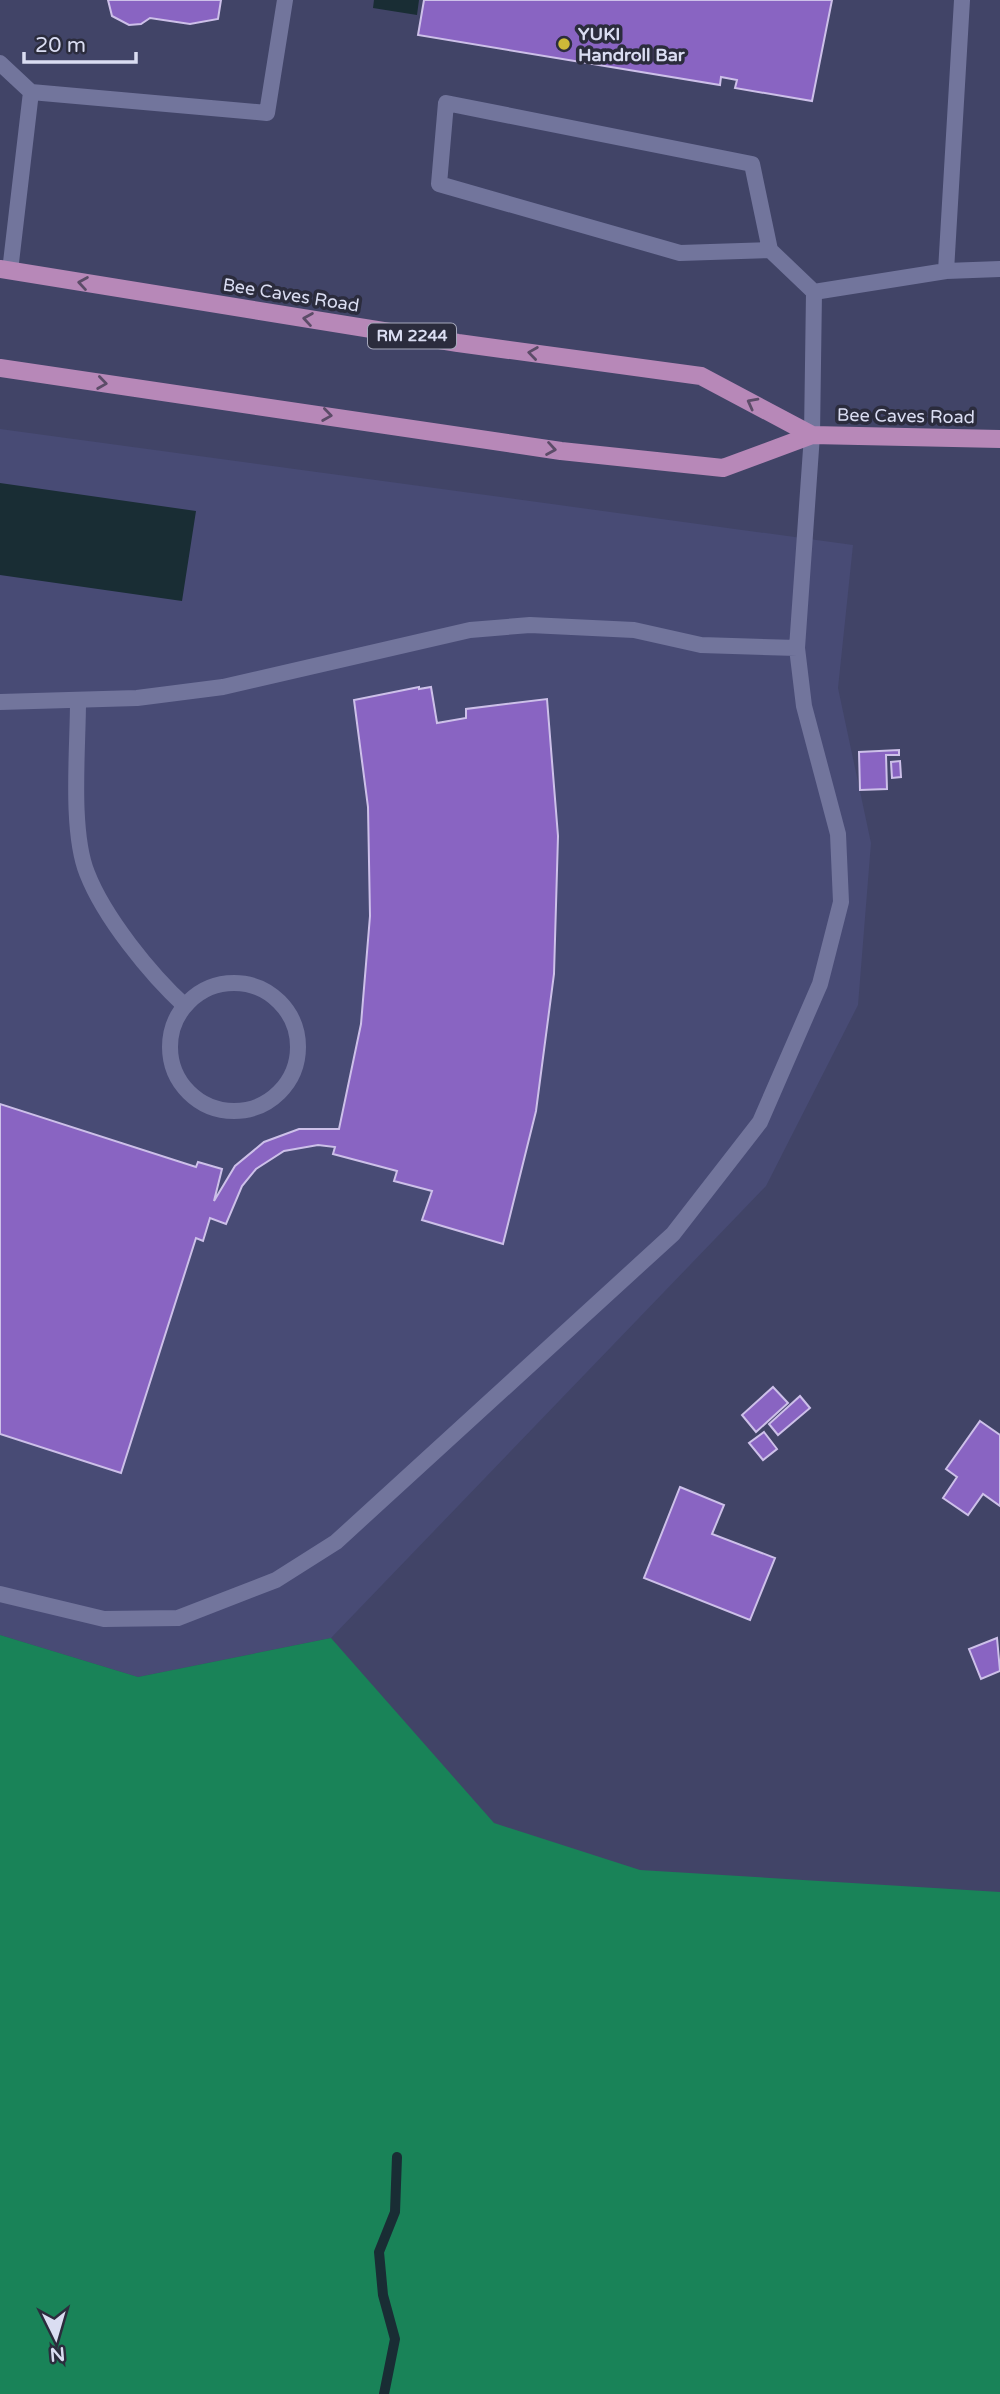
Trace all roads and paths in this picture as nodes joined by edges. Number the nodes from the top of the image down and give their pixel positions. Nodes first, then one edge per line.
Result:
1 (285, 0) edge
2 (962, 0) edge
3 (0, 63) edge
4 (31, 92) junction
5 (770, 250) junction
6 (1000, 269) edge
7 (5, 270) edge
8 (946, 271) junction
9 (814, 292) junction
10 (0, 366) edge
11 (812, 435) junction
12 (1000, 439) edge
13 (797, 648) junction
14 (0, 702) edge
15 (78, 702) junction
16 (185, 1006) junction
17 (0, 1594) edge

1 - 4 lane
2 - 8 lane
3 - 4 lane
4 - 7 lane
5 - 5 lane
5 - 9 lane
6 - 8 lane
11 -> 7 main road, Bee Caves Road / RM 2244
8 - 9 lane
9 - 11 lane
10 -> 11 main road, Bee Caves Road / RM 2244
11 - 12 main road, Bee Caves Road / RM 2244
11 - 13 lane
13 - 15 lane
13 - 17 lane
14 - 15 lane
15 - 16 lane
16 - 16 lane

